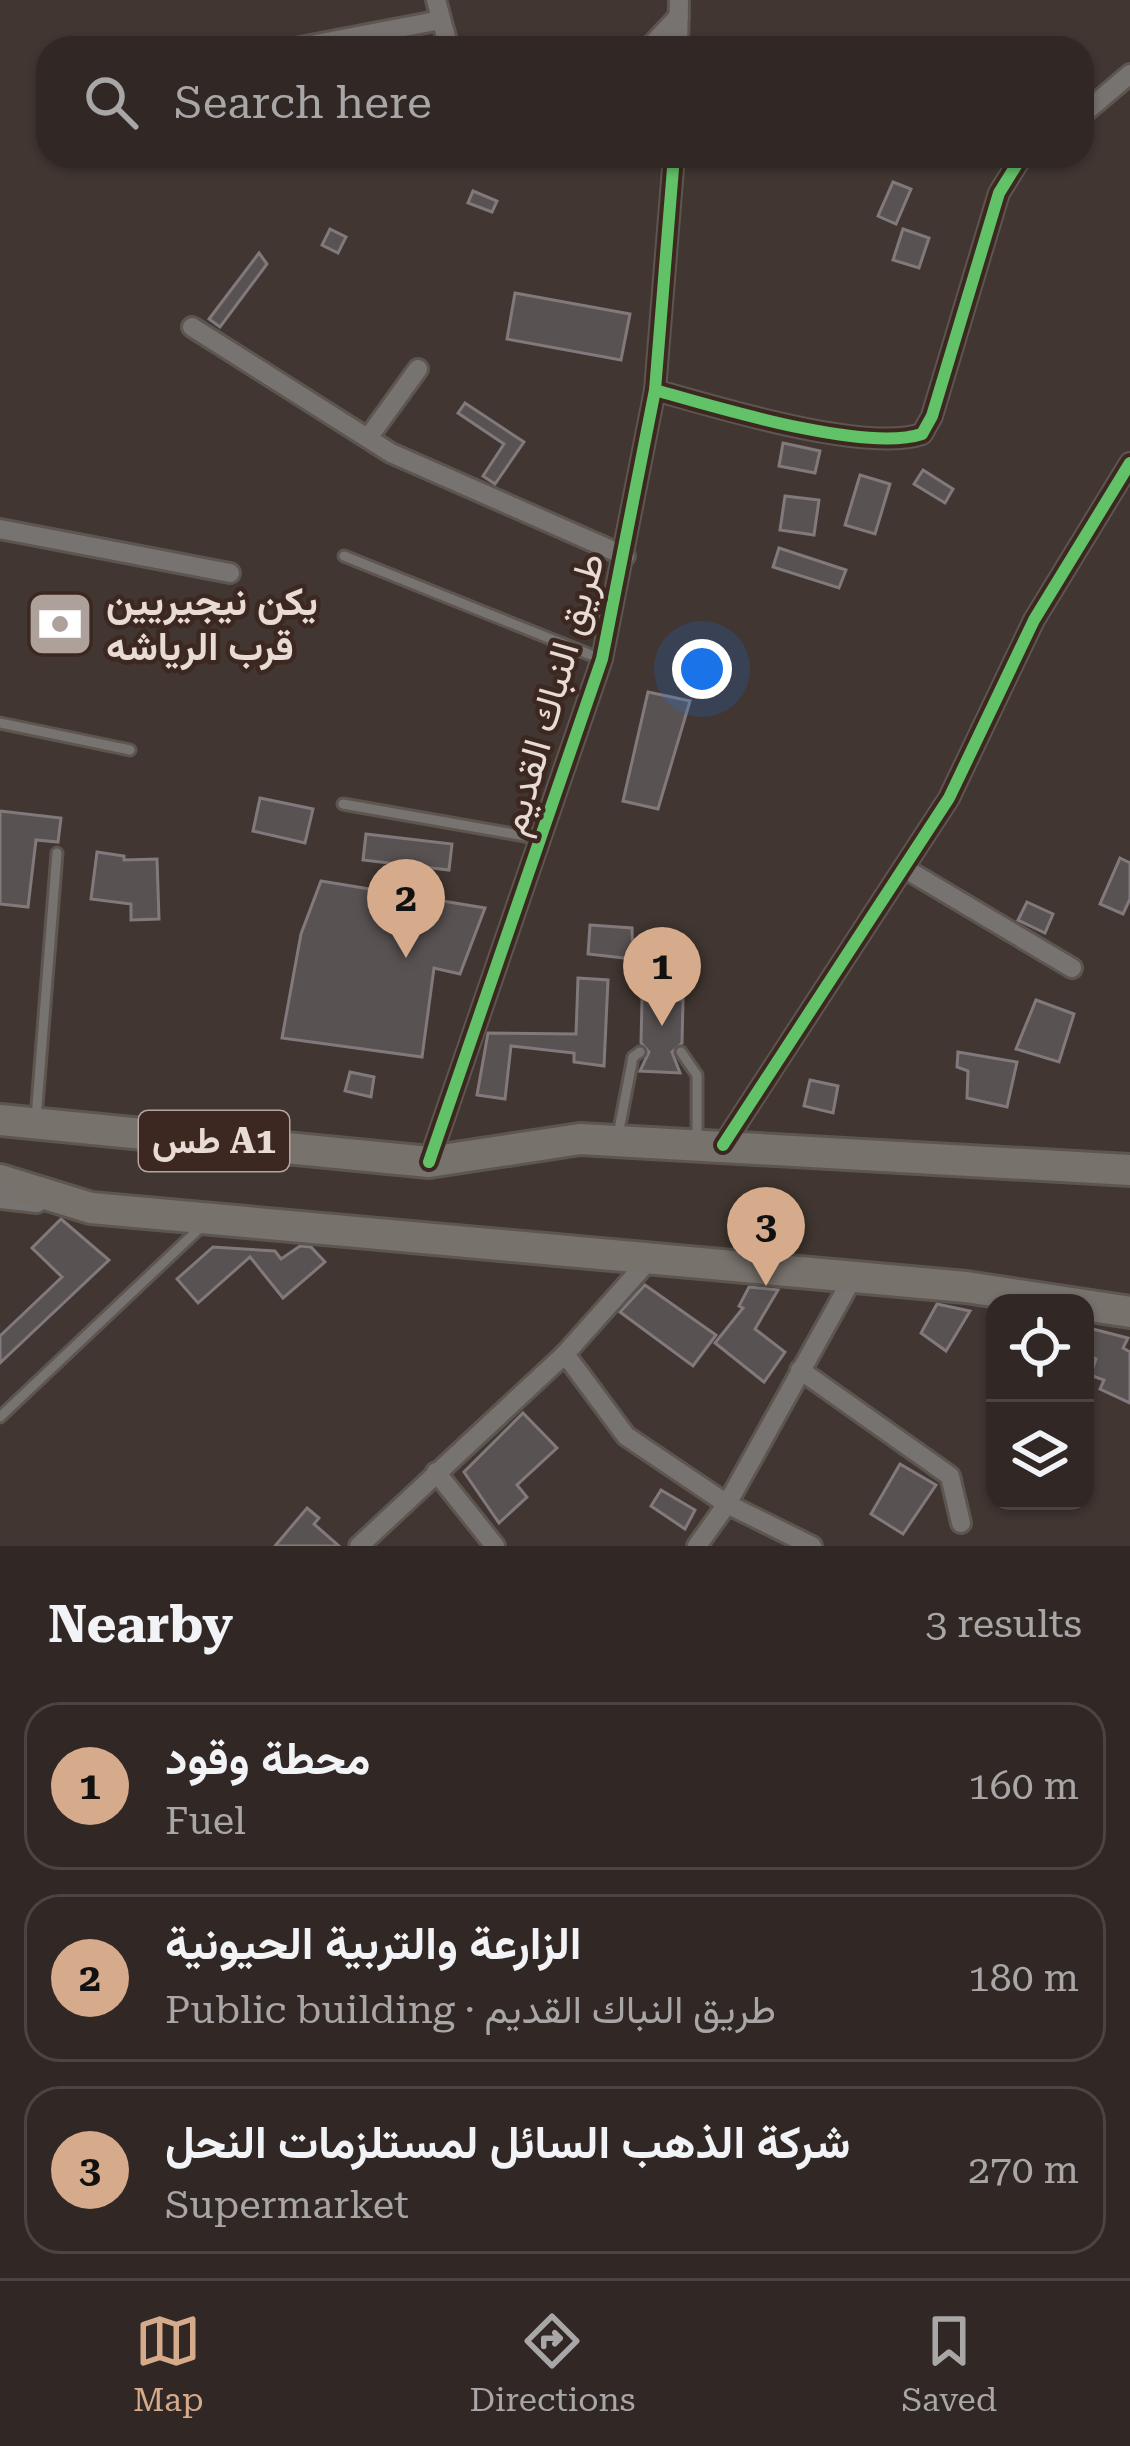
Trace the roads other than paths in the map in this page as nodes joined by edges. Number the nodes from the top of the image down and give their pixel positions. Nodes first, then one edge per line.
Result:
1 (436, 0) edge
2 (679, 8) edge
3 (441, 20) junction
4 (358, 36) edge
5 (446, 36) edge
6 (658, 36) edge
7 (1130, 74) edge
8 (1094, 105) edge
9 (673, 168) edge
10 (1015, 168) edge
11 (192, 327) dead end
12 (418, 369) dead end
13 (655, 390) junction
14 (368, 438) junction
15 (1130, 463) edge
16 (0, 529) edge
17 (344, 556) dead end
18 (625, 556) junction
19 (230, 573) dead end
20 (602, 659) junction
21 (0, 723) edge
22 (130, 750) dead end
23 (344, 804) dead end
24 (542, 839) junction
25 (57, 853) dead end
26 (904, 868) junction
27 (1072, 968) dead end
28 (640, 1052) dead end
29 (681, 1052) dead end
30 (0, 1120) edge
31 (35, 1124) junction
32 (617, 1140) junction
33 (710, 1144) junction
34 (429, 1162) junction
35 (1130, 1170) edge
36 (0, 1180) edge
37 (0, 1199) edge
38 (91, 1208) junction
39 (210, 1218) junction
40 (649, 1260) junction
41 (852, 1279) junction
42 (1130, 1312) edge
43 (565, 1354) junction
44 (800, 1370) junction
45 (0, 1417) edge
46 (436, 1472) junction
47 (727, 1504) junction
48 (962, 1522) dead end
49 (359, 1546) edge
50 (495, 1546) edge
51 (697, 1546) edge
52 (812, 1546) edge

1 - 3 street
2 - 6 street
3 - 4 street
3 - 5 street
7 - 8 street
9 - 13 street, طريق النباك القديم
10 - 13 street
11 - 14 street
12 - 14 street
13 - 18 street, طريق النباك القديم
14 - 18 street
15 - 26 street
16 - 19 street
17 - 20 lane
18 - 20 street, طريق النباك القديم
20 - 24 street, طريق النباك القديم
21 - 22 lane
23 - 24 lane
24 - 34 street, طريق النباك القديم
25 - 31 lane
26 - 27 street
26 - 33 street
28 - 32 lane
29 - 33 lane
30 - 31 highway, طس A1
31 - 34 highway, طس A1
32 - 33 highway
32 - 34 highway
33 - 35 highway
36 - 38 highway
37 - 38 street
38 - 39 highway
39 - 40 highway
39 - 45 lane
40 - 41 highway
40 - 43 street
41 - 42 highway
41 - 44 street
43 - 46 street
43 - 47 street
44 - 47 street
44 - 48 street
46 - 49 street
46 - 50 street
47 - 51 street
47 - 52 street

